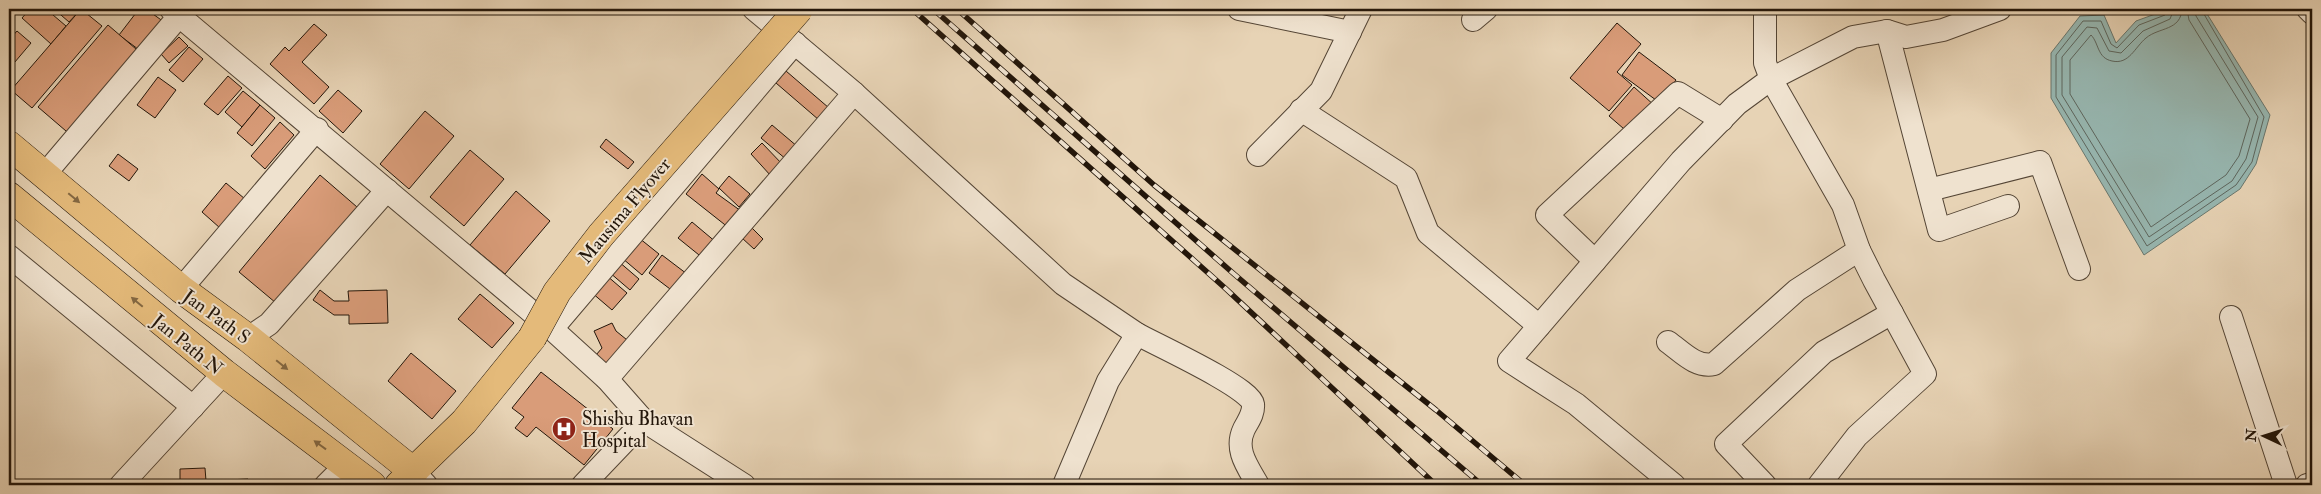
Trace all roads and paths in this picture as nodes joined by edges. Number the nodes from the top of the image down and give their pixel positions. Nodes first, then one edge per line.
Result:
1 (754, 9) edge
2 (799, 9) edge
3 (1239, 9) edge
4 (1361, 9) edge
5 (1766, 9) edge
6 (2000, 9) edge
7 (2308, 9) edge
8 (178, 11) edge
9 (2312, 13) edge
10 (1887, 31) junction
11 (1350, 32) junction
12 (795, 43) junction
13 (1771, 79) junction
14 (854, 93) junction
15 (1300, 110) junction
16 (1722, 120) junction
17 (317, 129) junction
18 (9, 145) edge
19 (1258, 155) dead end
20 (45, 174) junction
21 (387, 190) junction
22 (1929, 190) junction
23 (9, 196) edge
24 (2008, 206) dead end
25 (1859, 250) junction
26 (9, 256) edge
27 (1595, 261) junction
28 (2080, 269) dead end
29 (181, 289) junction
30 (1892, 313) junction
31 (2231, 317) dead end
32 (1539, 326) junction
33 (542, 333) junction
34 (1137, 334) junction
35 (248, 338) junction
36 (1668, 342) dead end
37 (224, 373) junction
38 (608, 379) junction
39 (193, 406) junction
40 (644, 420) junction
41 (370, 437) junction
42 (347, 464) junction
43 (413, 481) edge
44 (2312, 484) edge
45 (121, 485) edge
46 (326, 485) edge
47 (372, 485) edge
48 (583, 485) edge
49 (744, 485) edge
50 (1064, 485) edge
51 (1258, 485) edge
52 (1674, 485) edge
53 (1765, 485) edge
54 (1820, 485) edge
55 (2286, 485) edge
56 (2308, 485) edge

1 - 12 street
2 - 33 main road, Mausima Flyover, bridge
3 - 11 street
4 - 11 street
5 - 13 street
6 - 10 street
7 - 9 street
8 - 17 street
8 - 20 street
10 - 13 street
10 - 22 street
11 - 15 street
12 - 14 street
12 - 33 street
13 - 16 street
13 - 25 street
14 - 34 street
14 - 38 street
15 - 19 street
15 - 32 street
16 - 27 street
16 - 27 street
17 - 21 street
17 - 29 street
18 - 20 main road, Jan Path S
20 -> 29 main road, Jan Path S
21 - 33 street
21 - 35 street
22 - 24 street
22 - 28 street
37 -> 23 main road, Jan Path N
25 - 30 street
25 - 36 street
26 - 39 street
27 - 32 street
29 - 35 main road, Jan Path S
30 - 53 street
30 - 54 street
31 - 55 street
32 - 52 street
33 - 38 street
33 - 43 main road, Mausima Flyover
34 - 50 street
34 - 51 street
35 -> 41 main road, Jan Path S
37 - 39 street
42 -> 37 main road, Jan Path N
38 - 40 street
39 - 45 street
40 - 48 street
40 - 49 street
41 - 42 main road
41 - 43 main road, Jan Path S
42 - 46 street
42 - 47 main road, Jan Path N
44 - 56 street

